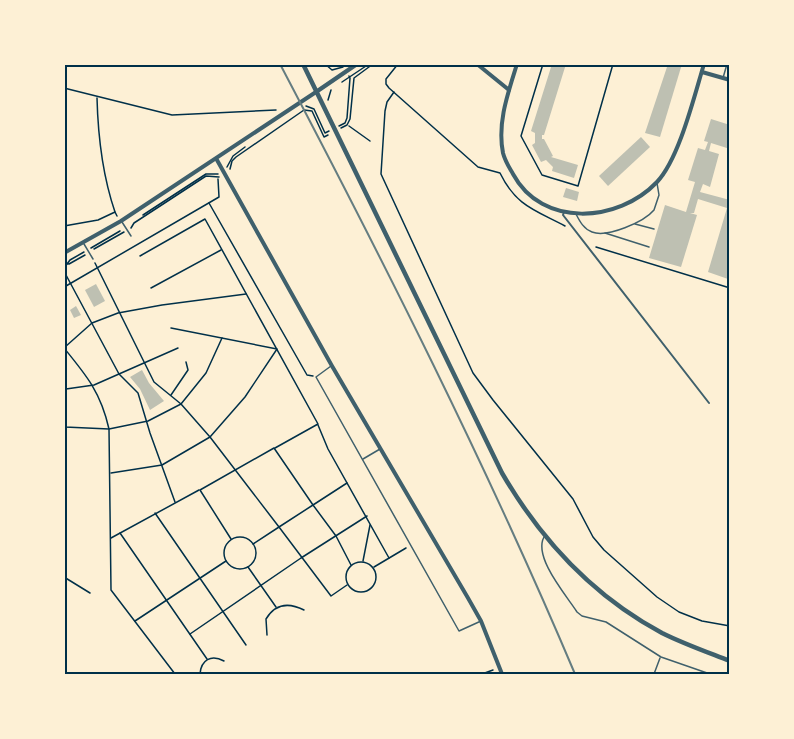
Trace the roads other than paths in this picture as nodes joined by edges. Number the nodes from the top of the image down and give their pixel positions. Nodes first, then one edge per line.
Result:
1 (303, 64) edge
2 (357, 64) edge
3 (477, 64) edge
4 (517, 64) edge
5 (704, 64) edge
6 (727, 64) edge
7 (702, 72) junction
8 (723, 78) junction
9 (729, 80) edge
10 (509, 90) junction
11 (316, 92) junction
12 (217, 160) junction
13 (657, 182) junction
14 (564, 212) junction
15 (576, 213) junction
16 (121, 221) junction
17 (634, 224) junction
18 (654, 230) dead end
19 (604, 233) junction
20 (131, 236) dead end
21 (83, 243) junction
22 (649, 247) dead end
23 (64, 253) edge
24 (93, 259) road end
25 (332, 366) junction
26 (709, 403) dead end
27 (380, 448) junction
28 (363, 459) junction
29 (545, 537) junction
30 (481, 621) junction
31 (661, 657) junction
32 (729, 661) edge
33 (502, 675) edge
34 (654, 675) edge
35 (710, 675) edge

1 - 11 street
2 - 11 street
3 - 10 street
4 - 10 street
5 - 7 street
6 - 8 lane
7 - 8 street
7 - 13 street
8 - 9 street
10 - 14 street
11 - 12 street
11 - 29 street
12 - 16 street
12 - 25 street
13 - 15 street
13 - 17 lane
14 - 15 street
14 - 26 street
15 - 19 lane
16 - 20 lane
16 - 21 street
17 - 18 lane
17 - 19 lane
19 - 22 lane
21 - 23 street
21 - 24 lane
25 - 27 street
25 - 28 lane
27 - 28 lane
27 - 30 street
28 - 30 lane
29 - 31 lane
29 - 32 street
30 - 33 street
31 - 34 lane
31 - 35 lane

